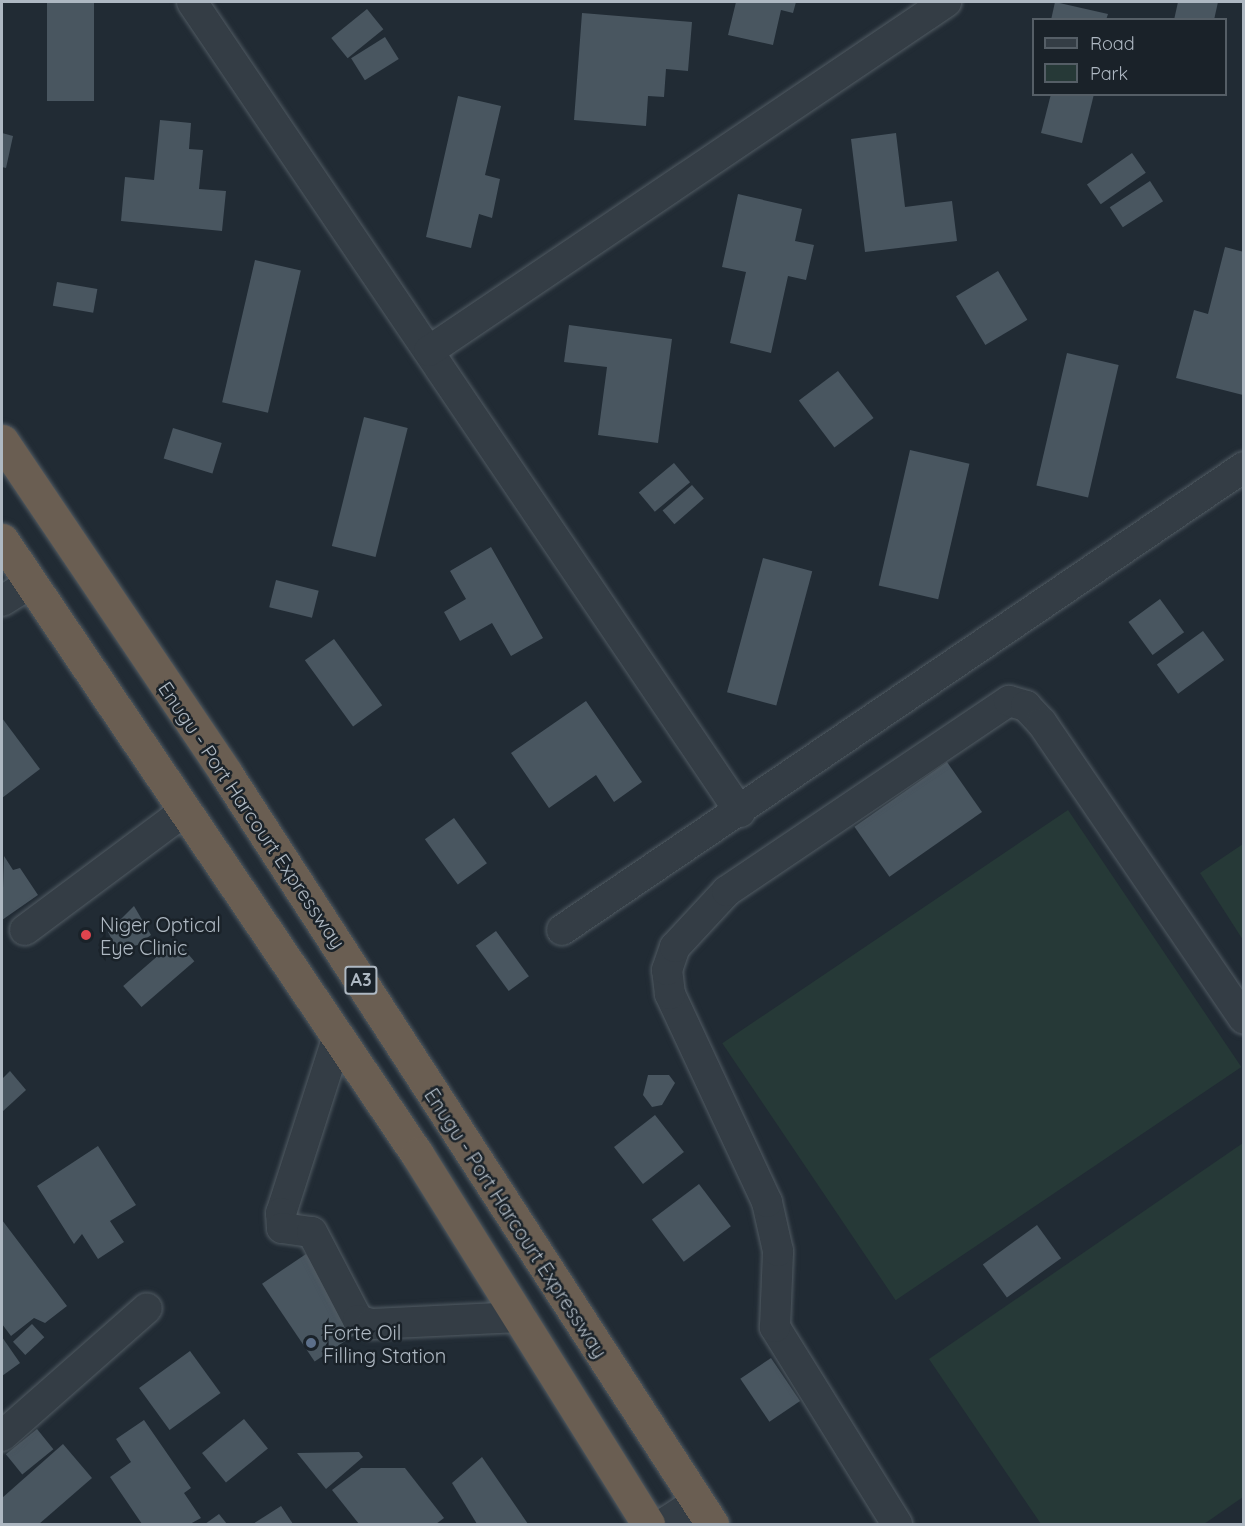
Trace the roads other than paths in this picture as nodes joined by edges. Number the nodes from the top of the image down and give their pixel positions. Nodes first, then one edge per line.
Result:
1 (192, 2) edge
2 (945, 2) edge
3 (429, 351) junction
4 (2, 441) edge
5 (1244, 466) edge
6 (2, 540) edge
7 (31, 583) junction
8 (2, 601) edge
9 (740, 812) junction
10 (182, 813) junction
11 (25, 930) dead end
12 (562, 930) dead end
13 (1238, 1000) edge
14 (337, 1038) junction
15 (147, 1308) dead end
16 (521, 1317) junction
17 (2, 1436) edge
18 (704, 1513) edge
19 (648, 1524) edge
20 (663, 1524) edge
21 (897, 1524) edge

1 - 3 street
2 - 3 street
3 - 9 street
4 - 18 highway, Enugu - Port Harcourt Expressway / A3
5 - 9 street
6 - 7 highway
7 - 8 street
7 - 10 highway
9 - 12 street
10 - 11 street
10 - 14 highway
13 - 21 street
14 - 16 highway
14 - 16 street
15 - 17 street
16 - 19 highway
18 - 20 street

